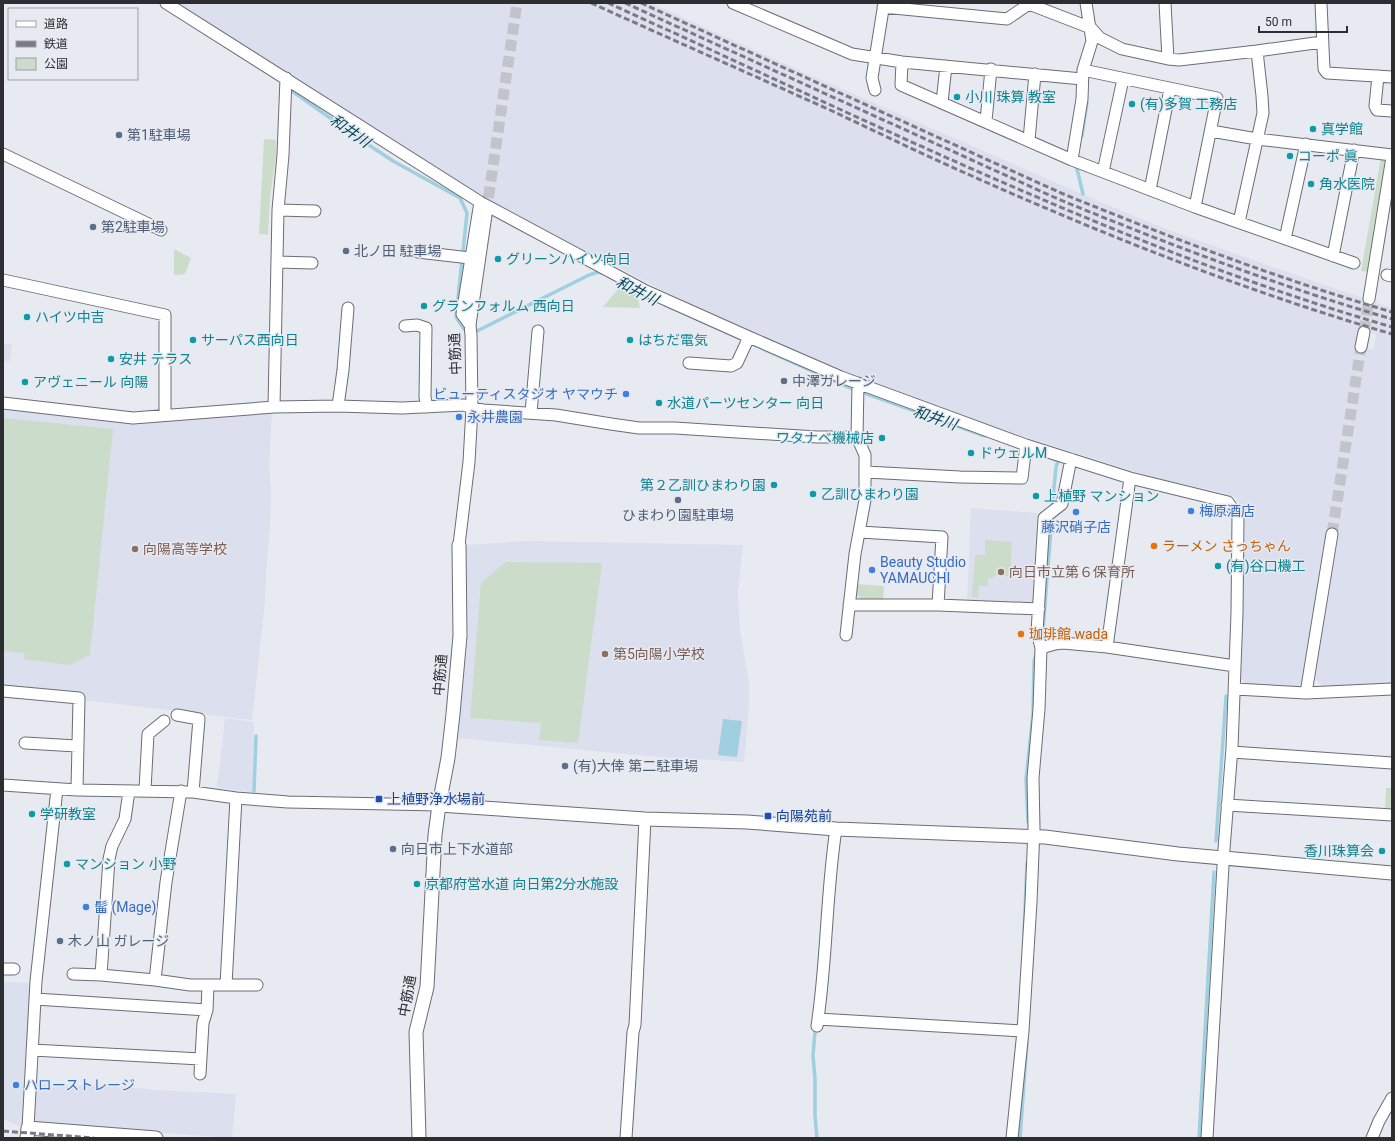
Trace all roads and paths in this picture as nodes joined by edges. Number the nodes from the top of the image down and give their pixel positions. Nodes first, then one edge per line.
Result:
1 (166, 3) edge
2 (734, 3) edge
3 (1086, 3) edge
4 (1166, 3) edge
5 (1321, 3) edge
6 (883, 5) edge
7 (1091, 28) junction
8 (1322, 42) junction
9 (1257, 52) junction
10 (876, 57) junction
11 (1168, 59) junction
12 (902, 62) junction
13 (946, 66) junction
14 (990, 70) junction
15 (1035, 74) junction
16 (1082, 75) junction
17 (1378, 76) junction
18 (1392, 77) edge
19 (286, 78) junction
20 (1123, 78) junction
21 (1170, 89) junction
22 (875, 90) dead end
23 (942, 102) junction
24 (1392, 111) edge
25 (986, 121) junction
26 (1211, 131) junction
27 (1257, 139) junction
28 (1028, 140) junction
29 (1306, 144) junction
30 (1354, 150) junction
31 (3, 154) edge
32 (1392, 156) edge
33 (1072, 160) junction
34 (1103, 172) junction
35 (1150, 190) junction
36 (480, 202) junction
37 (1195, 207) junction
38 (278, 210) junction
39 (315, 211) dead end
40 (486, 214) tunnel mouth
41 (1238, 222) junction
42 (161, 230) dead end
43 (1285, 239) junction
44 (418, 252) dead end
45 (1333, 256) junction
46 (470, 258) junction
47 (277, 262) junction
48 (1354, 263) dead end
49 (312, 264) dead end
50 (3, 280) edge
51 (1369, 299) tunnel mouth
52 (348, 308) dead end
53 (405, 326) dead end
54 (470, 329) junction
55 (538, 331) dead end
56 (1364, 332) tunnel mouth
57 (749, 337) junction
58 (1362, 347) tunnel mouth
59 (689, 363) dead end
60 (858, 383) junction
61 (3, 403) edge
62 (338, 406) junction
63 (427, 407) junction
64 (274, 408) junction
65 (472, 408) junction
66 (531, 413) junction
67 (165, 415) junction
68 (857, 437) junction
69 (1026, 445) junction
70 (1071, 459) junction
71 (866, 472) junction
72 (1130, 478) junction
73 (860, 532) junction
74 (1332, 534) tunnel mouth
75 (459, 545) joint
76 (849, 605) junction
77 (938, 605) junction
78 (1039, 609) junction
79 (846, 635) dead end
80 (1039, 642) junction
81 (1107, 647) junction
82 (1235, 666) junction
83 (1235, 689) junction
84 (1392, 689) edge
85 (3, 691) edge
86 (1306, 693) junction
87 (177, 715) dead end
88 (164, 721) dead end
89 (25, 743) dead end
90 (77, 746) junction
91 (1232, 752) junction
92 (1392, 763) edge
93 (3, 785) edge
94 (57, 789) junction
95 (77, 790) junction
96 (145, 790) junction
97 (129, 791) junction
98 (181, 791) junction
99 (193, 792) junction
100 (236, 798) junction
101 (439, 805) junction
102 (1227, 805) junction
103 (1392, 815) edge
104 (645, 819) junction
105 (836, 829) junction
106 (1034, 837) junction
107 (1223, 858) junction
108 (1392, 873) edge
109 (72, 974) dead end
110 (100, 975) junction
111 (155, 980) junction
112 (208, 985) junction
113 (226, 985) junction
114 (257, 985) dead end
115 (35, 999) junction
116 (207, 1010) junction
117 (1023, 1031) junction
118 (32, 1050) junction
119 (201, 1059) junction
120 (200, 1074) dead end
121 (1392, 1098) edge
122 (28, 1133) edge
123 (156, 1138) edge
124 (419, 1138) edge
125 (626, 1138) edge
126 (1012, 1138) edge
127 (1207, 1138) edge
128 (1372, 1138) edge

1 - 19 street
2 - 10 street
3 - 7 street
4 - 11 street
5 - 8 street
6 - 7 street
6 - 10 street
7 - 11 street
7 - 16 street
8 - 9 street
8 - 17 street
9 - 11 street
9 - 27 street
10 - 12 street
10 - 22 street
12 - 13 street
12 - 23 street
13 - 14 street
13 - 23 street
14 - 15 street
14 - 25 street
15 - 16 street
15 - 28 street
16 - 20 street
16 - 33 street
17 - 18 street
17 - 24 street
19 - 36 street
19 - 38 street
20 - 21 street
20 - 34 street
21 - 26 street
21 - 35 street
23 - 25 street
25 - 28 street
26 - 27 street
26 - 37 street
27 - 29 street
27 - 41 street
28 - 33 street
29 - 30 street
29 - 43 street
30 - 32 street
30 - 45 street
31 - 42 street
32 - 51 street
33 - 34 street
34 - 35 street
35 - 37 street
36 - 46 street
36 - 57 street
37 - 41 street
38 - 39 street
38 - 47 street
40 - 54 street, 中筋通
41 - 43 street
43 - 45 street
44 - 46 street
45 - 48 street
46 - 54 street
47 - 49 street
47 - 64 street
50 - 67 street
52 - 62 street
53 - 63 street
54 - 65 street, 中筋通
55 - 66 street
56 - 58 street
57 - 59 street
57 - 60 street
60 - 68 street
60 - 69 street
61 - 67 street
62 - 63 street
62 - 64 street
63 - 65 street
64 - 67 street
65 - 66 street
65 - 75 street, 中筋通
66 - 68 street
68 - 71 street
69 - 70 street
69 - 71 street
70 - 72 street
70 - 78 street
71 - 73 street
72 - 81 street
72 - 82 street
73 - 76 street
73 - 77 street
74 - 86 street
75 - 101 street, 中筋通
76 - 77 street
76 - 79 street
77 - 78 street
78 - 80 street
80 - 81 street
80 - 106 street
81 - 82 street
82 - 83 street
83 - 86 street
83 - 91 street
84 - 86 street
85 - 90 street
87 - 99 street
88 - 96 street
89 - 90 street
90 - 95 street
91 - 92 street
91 - 102 street
93 - 94 street
94 - 95 street
94 - 115 street
95 - 97 street
96 - 97 street
96 - 98 street
97 - 110 street
98 - 99 street
98 - 111 street
99 - 100 street
100 - 101 street
100 - 113 street
101 - 104 street
101 - 124 street, 中筋通
102 - 103 street
102 - 107 street
104 - 105 street
104 - 125 street
105 - 106 street
105 - 117 street
106 - 107 street
106 - 117 street
107 - 108 street
107 - 127 street
109 - 110 street
110 - 111 street
111 - 112 street
112 - 113 street
112 - 116 street
113 - 114 street
115 - 116 street
115 - 118 street
116 - 119 street
117 - 126 street
118 - 119 street
118 - 122 street
119 - 120 street
121 - 128 street
122 - 123 street

